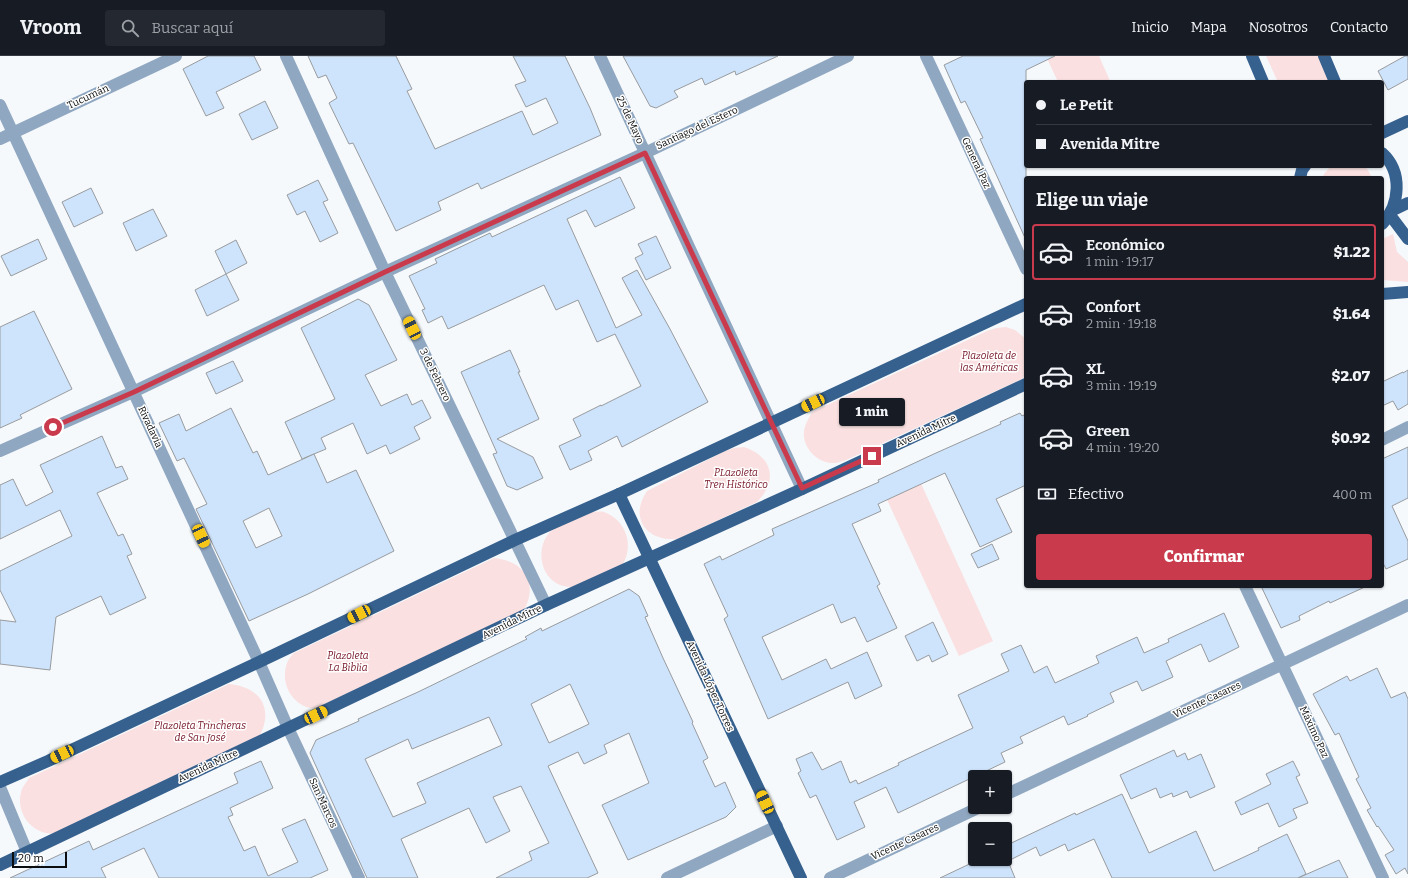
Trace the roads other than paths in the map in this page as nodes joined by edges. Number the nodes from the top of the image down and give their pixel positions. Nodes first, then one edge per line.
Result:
1 (176, 56) edge
2 (286, 56) edge
3 (600, 56) edge
4 (848, 56) edge
5 (926, 56) edge
6 (1252, 56) edge
7 (1324, 56) edge
8 (1262, 80) edge
9 (1334, 80) edge
10 (0, 105) edge
11 (1408, 121) edge
12 (1384, 132) edge
13 (13, 133) junction
14 (0, 139) edge
15 (645, 153) junction
16 (1384, 156) edge
17 (1408, 203) edge
18 (1388, 216) edge
19 (1408, 239) edge
20 (1024, 266) edge
21 (385, 272) junction
22 (1408, 292) edge
23 (1384, 294) edge
24 (1024, 305) edge
25 (1024, 385) edge
26 (134, 392) junction
27 (771, 423) junction
28 (1408, 427) edge
29 (1384, 439) edge
30 (0, 451) edge
31 (802, 488) junction
32 (619, 494) junction
33 (515, 540) junction
34 (650, 557) junction
35 (1247, 588) edge
36 (546, 605) junction
37 (1408, 605) edge
38 (259, 662) junction
39 (1282, 664) junction
40 (288, 728) junction
41 (0, 782) edge
42 (0, 787) edge
43 (1012, 792) edge
44 (968, 813) edge
45 (776, 826) junction
46 (27, 852) junction
47 (0, 865) edge
48 (358, 878) edge
49 (667, 878) edge
50 (801, 878) edge
51 (830, 878) edge
52 (1383, 878) edge

1 - 13 street, Tucumán
2 - 21 street, 3 de Febrero
3 - 15 street, 25 de Mayo
4 - 15 street, Santiago del Estero
5 - 20 street, General Paz
6 - 8 main road
7 - 9 main road
10 - 13 street, Rivadavia
11 - 12 main road
13 - 14 street, Tucumán
13 - 26 street, Rivadavia
15 - 21 street, Santiago del Estero
15 - 27 street, 25 de Mayo
16 - 18 main road
17 - 18 main road
18 - 19 main road
21 - 26 street, Santiago del Estero
21 - 33 street, 3 de Febrero
22 - 23 main road
24 - 27 main road
25 - 31 main road, Avenida Mitre
26 - 30 street, Santiago del Estero
26 - 38 street, Rivadavia
27 - 31 street, 25 de Mayo
27 - 32 main road
28 - 29 street
31 - 34 main road, Avenida Mitre
32 - 33 main road
32 - 34 main road, Avenida López Torres
33 - 36 street, 3 de Febrero
33 - 38 main road
34 - 36 main road, Avenida Mitre
34 - 45 main road, Avenida López Torres
35 - 39 street, Máximo Paz
36 - 40 main road, Avenida Mitre
37 - 39 street, Vicente Casares
38 - 40 street, Rivadavia
38 - 41 main road
39 - 43 street, Vicente Casares
39 - 52 street, Máximo Paz
40 - 46 main road, Avenida Mitre
40 - 48 street, San Marcos
42 - 46 street
44 - 51 street, Vicente Casares
45 - 49 street
45 - 50 main road, Avenida López Torres
46 - 47 main road, Avenida Mitre

